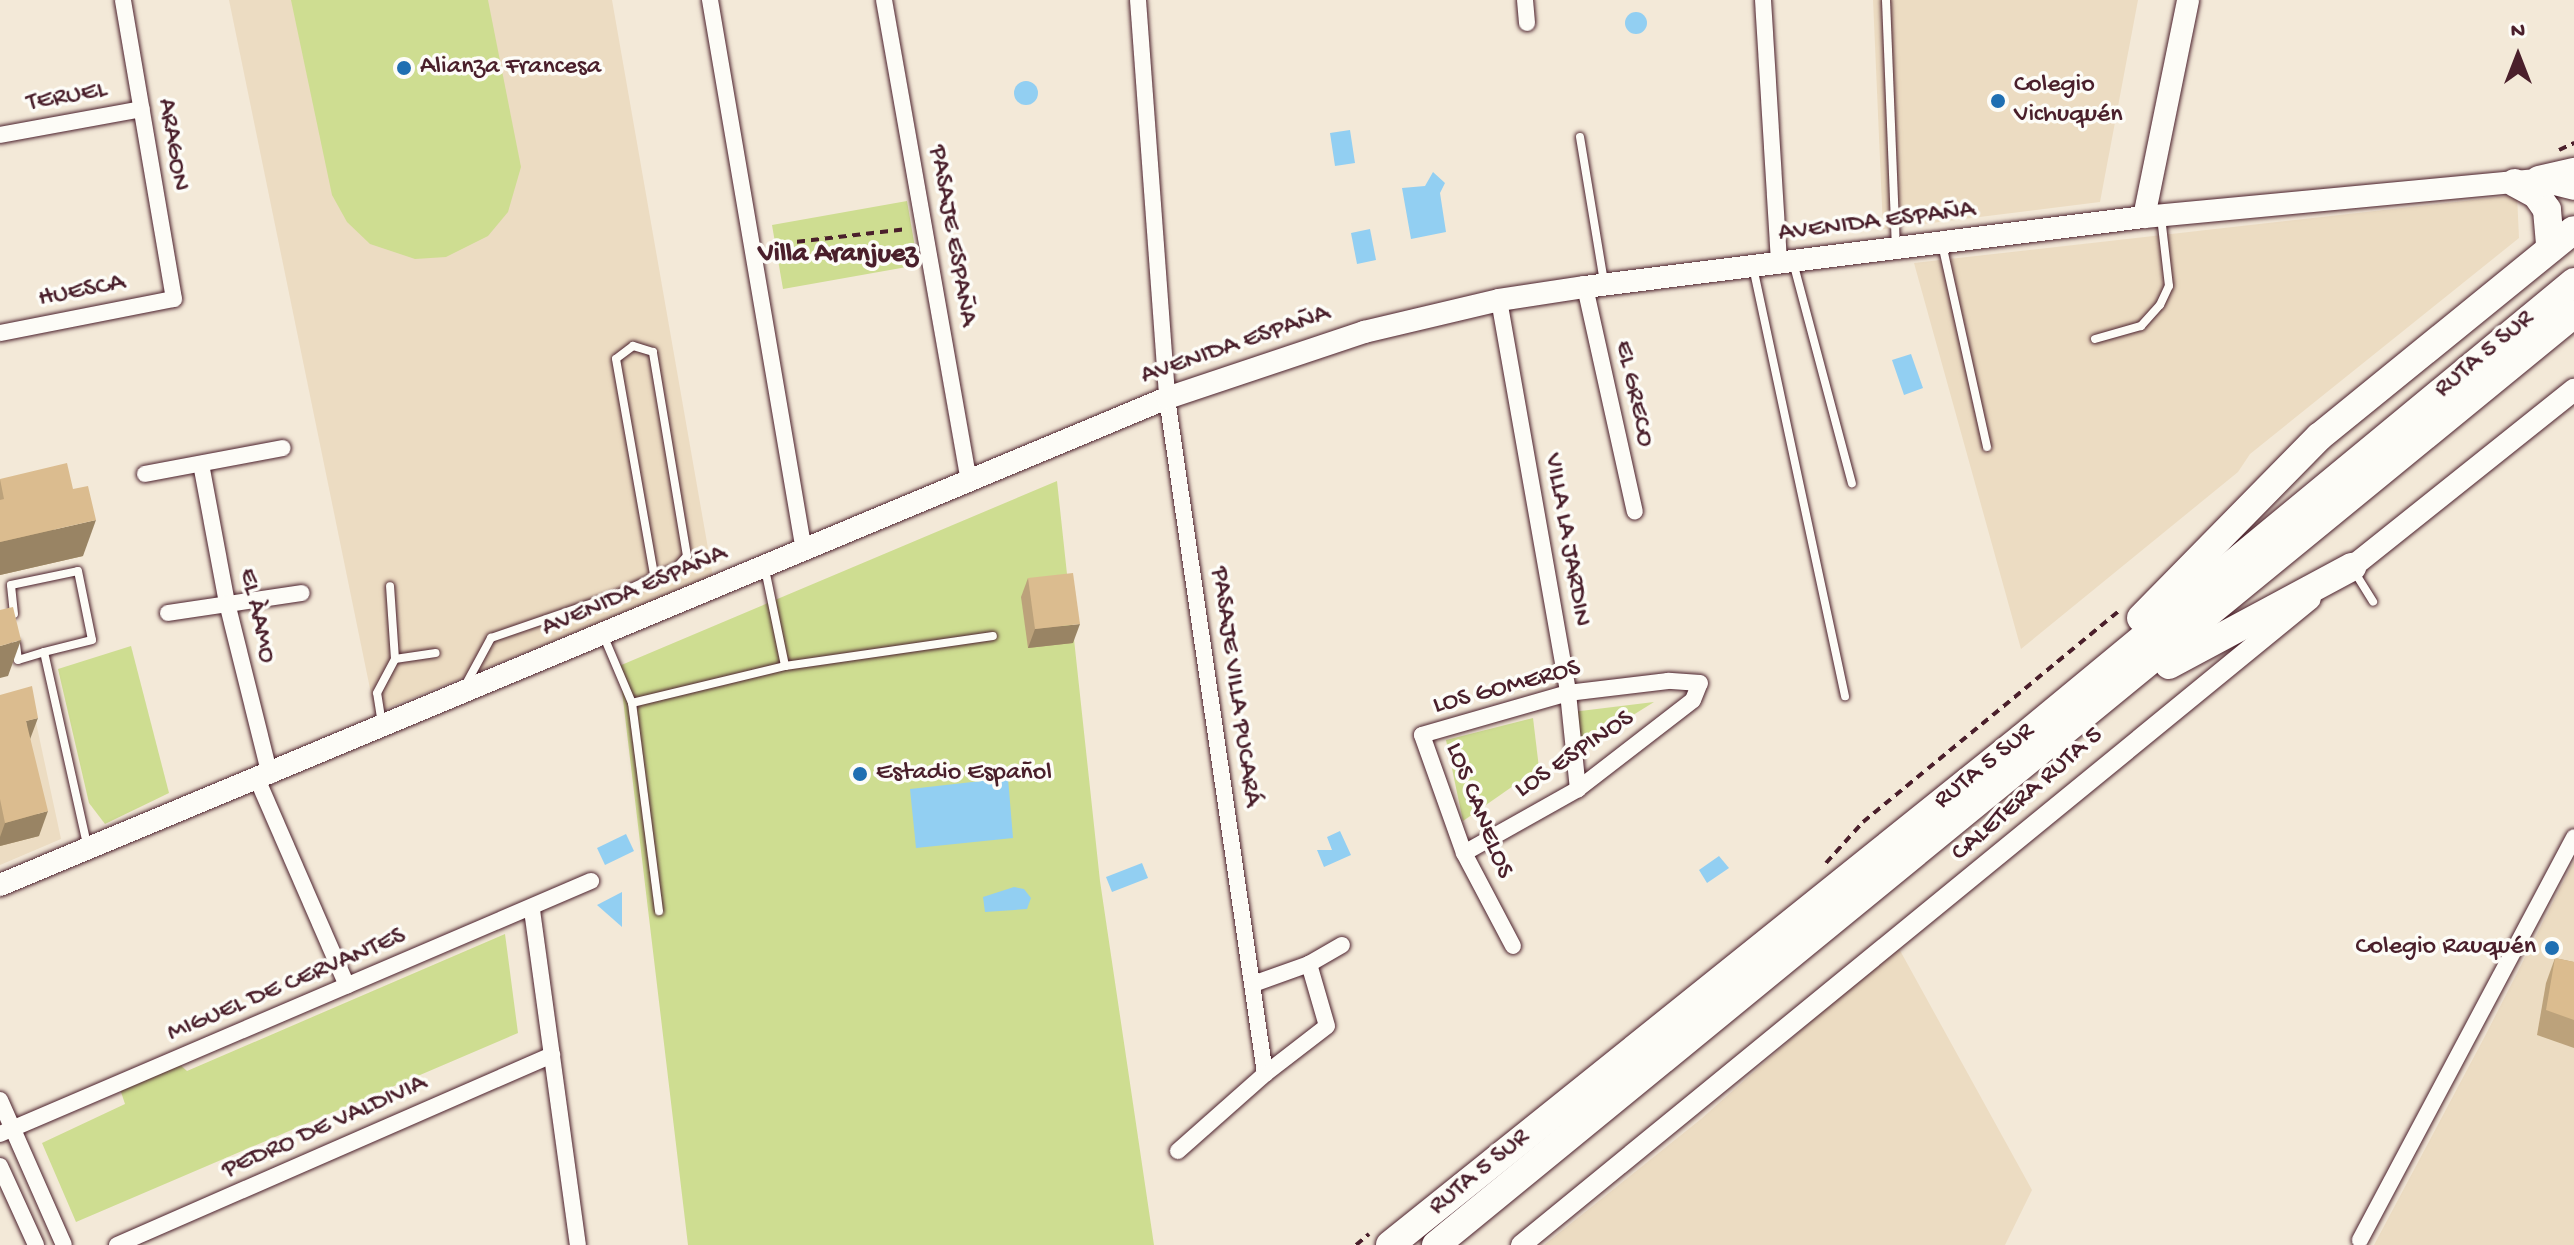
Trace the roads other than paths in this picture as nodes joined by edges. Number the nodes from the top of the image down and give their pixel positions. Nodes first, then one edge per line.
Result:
1 (123, 0) edge
2 (710, 0) edge
3 (884, 0) edge
4 (1138, 0) edge
5 (1525, 0) edge
6 (1763, 0) edge
7 (1886, 0) edge
8 (2188, 0) edge
9 (1527, 23) dead end
10 (142, 109) junction
11 (0, 135) edge
12 (1580, 137) dead end
13 (2574, 172) edge
14 (2527, 182) junction
15 (2574, 189) edge
16 (2152, 217) junction
17 (2574, 230) edge
18 (1942, 244) junction
19 (2550, 248) junction
20 (1896, 249) junction
21 (1786, 262) junction
22 (1752, 266) junction
23 (2574, 282) edge
24 (1595, 286) junction
25 (174, 299) joint
26 (1499, 300) junction
27 (2574, 314) edge
28 (0, 333) edge
29 (2095, 339) dead end
30 (2574, 390) edge
31 (1167, 398) junction
32 (1987, 447) dead end
33 (283, 448) dead end
34 (201, 464) junction
35 (145, 474) dead end
36 (969, 481) junction
37 (1852, 483) dead end
38 (1635, 512) dead end
39 (804, 551) junction
40 (2352, 567) junction
41 (764, 568) junction
42 (654, 575) junction
43 (390, 586) dead end
44 (302, 593) dead end
45 (2373, 601) dead end
46 (227, 603) junction
47 (168, 613) dead end
48 (604, 636) junction
49 (993, 636) dead end
50 (44, 652) junction
51 (436, 653) dead end
52 (395, 659) junction
53 (785, 666) junction
54 (1700, 683) joint
55 (1568, 693) junction
56 (461, 696) junction
57 (1845, 696) dead end
58 (632, 703) junction
59 (383, 729) junction
60 (1422, 735) joint
61 (2022, 738) junction
62 (2052, 744) junction
63 (264, 779) junction
64 (1578, 789) junction
65 (2574, 837) edge
66 (89, 850) junction
67 (1464, 853) junction
68 (591, 881) dead end
69 (0, 885) edge
70 (532, 910) junction
71 (659, 911) dead end
72 (1342, 945) dead end
73 (1513, 946) dead end
74 (1309, 964) junction
75 (1253, 984) junction
76 (347, 986) junction
77 (552, 1055) junction
78 (1265, 1074) junction
79 (0, 1100) edge
80 (6, 1131) edge
81 (1178, 1151) dead end
82 (0, 1166) edge
83 (1384, 1236) edge
84 (2360, 1240) dead end
85 (36, 1245) edge
86 (64, 1245) edge
87 (117, 1245) edge
88 (578, 1245) edge
89 (1436, 1245) edge
90 (1521, 1245) edge

1 - 10 street, ARAGON
2 - 39 street
3 - 36 street, PASAJE ESPAÑA
4 - 31 street, PASAJE VILLA PUCARÁ
5 - 9 street
6 - 21 street
7 - 20 lane
8 - 16 main road
10 - 11 street, TERUEL
10 - 25 street, ARAGON
12 - 24 lane
13 - 14 highway
14 - 15 main road, AVENIDA ESPAÑA
14 - 16 main road, AVENIDA ESPAÑA
14 - 19 highway
16 - 18 main road, AVENIDA ESPAÑA
16 - 29 lane
17 - 19 highway
18 - 20 main road, AVENIDA ESPAÑA
18 - 32 lane
19 - 61 highway
20 - 21 main road, AVENIDA ESPAÑA
21 - 22 main road, AVENIDA ESPAÑA
21 - 37 lane
22 - 24 main road, AVENIDA ESPAÑA
22 - 57 lane
23 - 61 highway, RUTA 5 SUR
24 - 26 main road, AVENIDA ESPAÑA
24 - 38 street, EL GRECO
25 - 28 street, HUESCA
26 - 31 main road, AVENIDA ESPAÑA
26 - 55 street, VILLA LA JARDIN
27 - 62 highway, RUTA 5 SUR
30 - 40 main road, CALETERA RUTA 5
31 - 36 main road, AVENIDA ESPAÑA
31 - 75 street, PASAJE VILLA PUCARÁ
33 - 34 street
34 - 35 street
34 - 46 street, EL ÀAMO
36 - 39 main road, AVENIDA ESPAÑA
39 - 41 main road, AVENIDA ESPAÑA
40 - 45 lane
40 - 62 highway
40 - 90 street, CALETERA RUTA 5
41 - 48 main road, AVENIDA ESPAÑA
41 - 53 lane
42 - 42 lane
42 - 56 lane
43 - 52 lane
44 - 46 street
46 - 47 street
46 - 63 street, EL ÀAMO
48 - 56 main road, AVENIDA ESPAÑA
48 - 58 lane
49 - 53 lane
50 - 50 lane
50 - 66 lane
51 - 52 lane
52 - 59 lane
53 - 58 lane
54 - 55 street, LOS GOMEROS
54 - 64 street, LOS ESPINOS
55 - 60 street, LOS GOMEROS
55 - 64 street, VILLA LA JARDIN
56 - 59 main road, AVENIDA ESPAÑA
58 - 71 lane
59 - 63 main road, AVENIDA ESPAÑA
60 - 67 street, LOS CANELOS
61 - 83 highway, RUTA 5 SUR
62 - 89 highway, RUTA 5 SUR
63 - 66 main road, AVENIDA ESPAÑA
63 - 76 street, EL ÀAMO
64 - 67 street, LOS ESPINOS
65 - 84 street
66 - 69 main road, AVENIDA ESPAÑA
67 - 73 street, LOS CANELOS
68 - 70 street, MIGUEL DE CERVANTES
70 - 76 street, MIGUEL DE CERVANTES
70 - 77 street
72 - 74 street
74 - 75 street
74 - 78 street
75 - 78 street, PASAJE VILLA PUCARÁ
76 - 80 street, MIGUEL DE CERVANTES
77 - 87 street, PEDRO DE VALDIVIA
77 - 88 street
78 - 81 street
79 - 80 street
80 - 86 street
82 - 85 street

